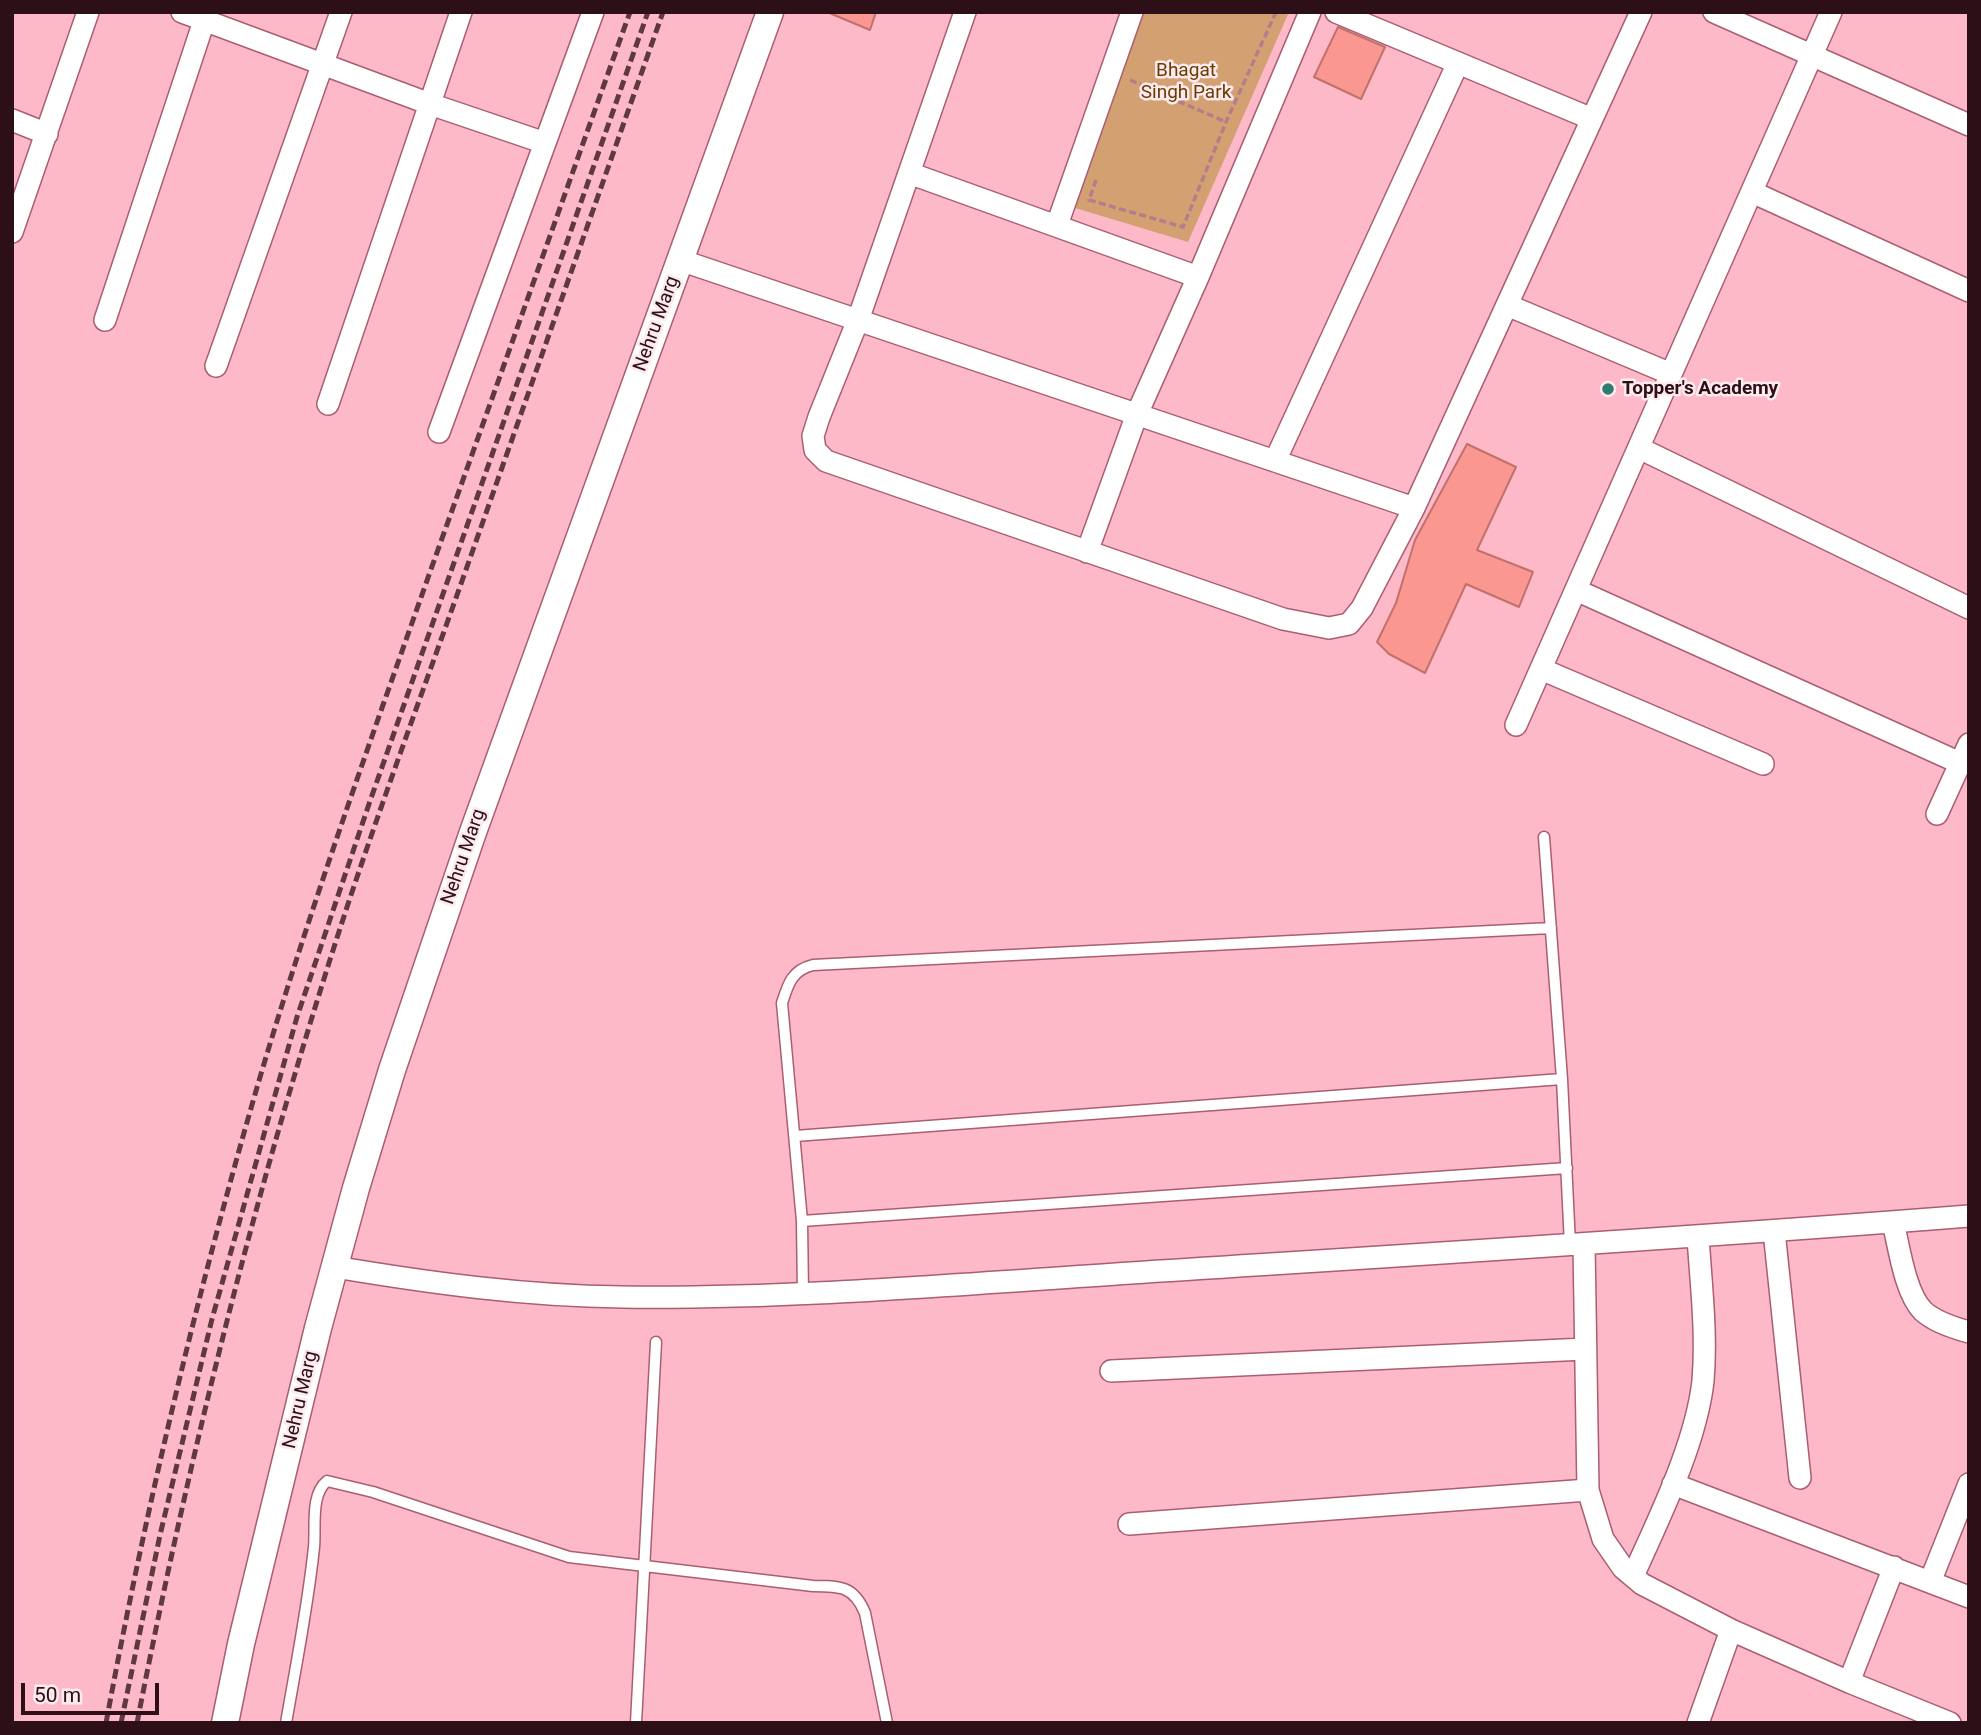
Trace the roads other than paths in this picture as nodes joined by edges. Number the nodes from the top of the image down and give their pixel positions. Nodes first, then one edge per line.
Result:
1 (88, 12) edge
2 (182, 12) edge
3 (341, 12) edge
4 (461, 12) edge
5 (593, 12) edge
6 (769, 12) edge
7 (965, 12) edge
8 (1132, 12) edge
9 (1310, 12) edge
10 (1336, 12) edge
11 (1641, 12) edge
12 (1714, 12) edge
13 (1831, 12) edge
14 (206, 16) edge
15 (1812, 56) junction
16 (1458, 63) junction
17 (323, 65) junction
18 (430, 104) junction
19 (1592, 119) junction
20 (12, 120) edge
21 (1969, 125) edge
22 (47, 134) junction
23 (545, 143) junction
24 (909, 173) junction
25 (1752, 192) junction
26 (1057, 225) junction
27 (12, 232) edge
28 (680, 260) junction
29 (1198, 278) junction
30 (1969, 291) edge
31 (1507, 305) junction
32 (105, 320) dead end
33 (858, 320) junction
34 (216, 366) dead end
35 (1671, 374) junction
36 (328, 404) dead end
37 (1138, 414) junction
38 (439, 432) dead end
39 (1639, 448) junction
40 (1275, 461) junction
41 (1414, 508) junction
42 (1087, 552) junction
43 (1576, 590) junction
44 (1969, 608) edge
45 (1541, 668) junction
46 (1516, 725) dead end
47 (1964, 754) edge
48 (1763, 764) dead end
49 (1937, 814) dead end
50 (1544, 837) dead end
51 (1551, 928) junction
52 (1562, 1079) junction
53 (795, 1136) junction
54 (1567, 1168) junction
55 (1969, 1216) edge
56 (802, 1221) junction
57 (1892, 1222) junction
58 (1774, 1231) junction
59 (1698, 1237) junction
60 (1577, 1245) junction
61 (335, 1267) junction
62 (803, 1294) junction
63 (1969, 1332) edge
64 (656, 1342) dead end
65 (1585, 1349) junction
66 (1111, 1371) dead end
67 (1800, 1478) dead end
68 (1673, 1484) junction
69 (1969, 1484) edge
70 (1588, 1490) junction
71 (1129, 1524) dead end
72 (644, 1566) junction
73 (1894, 1567) junction
74 (1633, 1576) junction
75 (1930, 1582) junction
76 (1969, 1597) edge
77 (1731, 1630) junction
78 (1849, 1682) junction
79 (1702, 1721) edge
80 (225, 1723) edge
81 (286, 1723) edge
82 (636, 1723) edge
83 (887, 1723) edge
84 (1950, 1723) edge

1 - 22 street
2 - 14 street
3 - 17 street
4 - 18 street
5 - 23 street
6 - 28 street, Nehru Marg
7 - 24 street
8 - 26 street
9 - 29 street
10 - 16 street
11 - 19 street
12 - 15 street
13 - 15 street
14 - 17 street
14 - 32 street
15 - 21 street
15 - 25 street
16 - 19 street
16 - 40 street
17 - 18 street
17 - 34 street
18 - 23 street
18 - 36 street
19 - 31 street
20 - 22 street
22 - 27 street
23 - 38 street
24 - 26 street
24 - 33 street
25 - 30 street
25 - 35 street
26 - 29 street
28 - 33 street
28 - 61 street, Nehru Marg
29 - 37 street
31 - 35 street
31 - 41 street
33 - 37 street
33 - 42 street
35 - 39 street
37 - 40 street
37 - 42 street
39 - 43 street
39 - 44 street
40 - 41 street
41 - 42 street
43 - 45 street
43 - 47 street
45 - 46 street
45 - 48 street
47 - 49 street
50 - 51 lane
51 - 52 lane
51 - 53 lane
52 - 53 lane
52 - 54 lane
53 - 56 lane
54 - 56 lane
54 - 60 lane
55 - 57 street
56 - 62 lane
57 - 58 street
57 - 63 street
58 - 59 street
58 - 67 street
59 - 60 street
59 - 68 street
60 - 62 street
60 - 65 street
61 - 62 street
61 - 80 street, Nehru Marg
64 - 72 lane
65 - 66 street
65 - 70 street
68 - 73 street
68 - 74 street
69 - 75 street
70 - 71 street
70 - 74 street
72 - 81 lane
72 - 82 lane
72 - 83 lane
73 - 75 street
73 - 78 street
74 - 77 street
75 - 76 street
77 - 78 street
77 - 79 street
78 - 84 street

